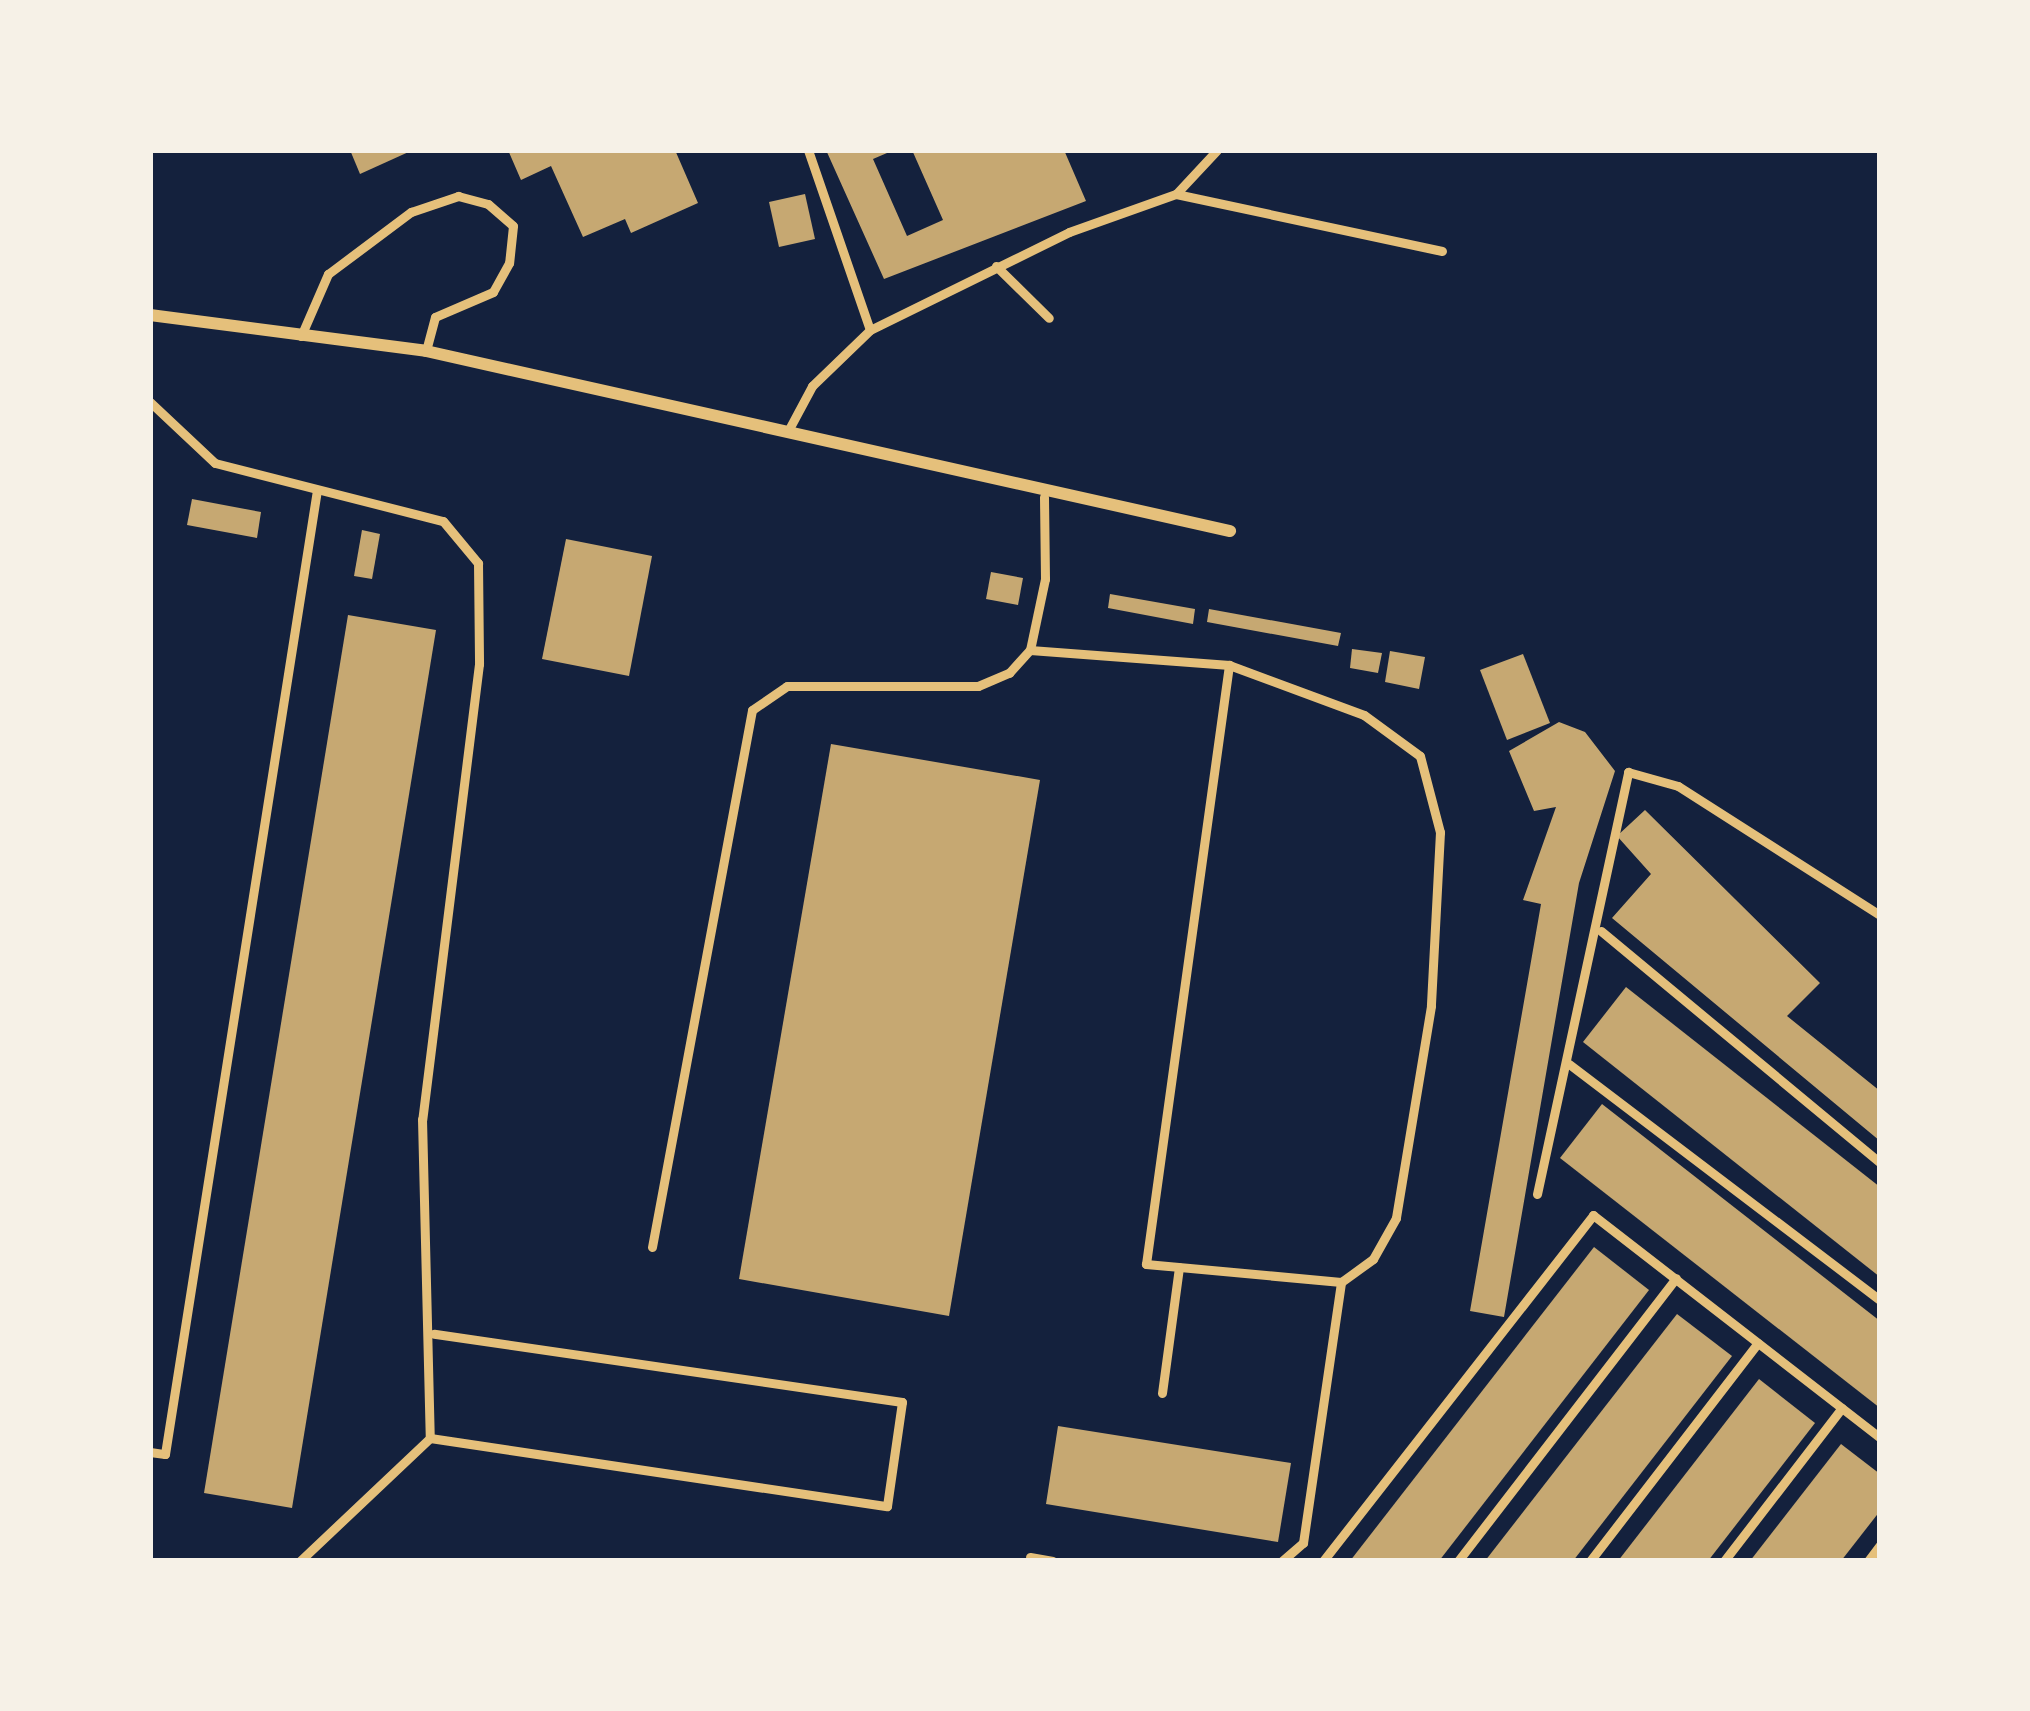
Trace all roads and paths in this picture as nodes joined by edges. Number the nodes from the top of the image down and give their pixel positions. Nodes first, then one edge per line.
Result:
1 (808, 150) edge
2 (1216, 150) edge
3 (1176, 194) junction
4 (1442, 251) dead end
5 (996, 266) junction
6 (150, 314) edge
7 (1049, 318) dead end
8 (870, 330) junction
9 (301, 336) junction
10 (426, 351) junction
11 (150, 402) edge
12 (788, 431) junction
13 (317, 490) junction
14 (1044, 497) junction
15 (1230, 531) dead end
16 (1030, 650) junction
17 (1229, 665) junction
18 (1880, 915) edge
19 (1601, 931) junction
20 (1569, 1064) junction
21 (1880, 1163) edge
22 (1537, 1194) dead end
23 (652, 1247) dead end
24 (1179, 1267) junction
25 (1676, 1278) junction
26 (1341, 1282) junction
27 (1880, 1300) edge
28 (434, 1334) junction
29 (1758, 1342) junction
30 (1162, 1393) dead end
31 (1842, 1408) junction
32 (430, 1438) junction
33 (1880, 1438) edge
34 (150, 1452) edge
35 (1880, 1545) edge
36 (1030, 1557) dead end
37 (300, 1561) edge
38 (1053, 1561) edge
39 (1282, 1561) edge
40 (1323, 1561) edge
41 (1457, 1561) edge
42 (1590, 1561) edge
43 (1724, 1561) edge
44 (1868, 1561) edge

1 - 8 lane
2 - 3 lane
3 - 4 lane
3 - 5 lane
5 - 7 lane
5 - 8 lane
6 - 9 street
8 - 12 lane
9 - 10 street
9 - 10 lane
10 - 12 street
11 - 13 lane
12 - 14 street
13 - 28 lane
13 - 34 lane
14 - 15 street
14 - 16 lane
16 - 17 lane
16 - 23 lane
17 - 24 lane
17 - 26 lane
18 - 19 lane
19 - 20 lane
19 - 21 lane
20 - 22 lane
20 - 27 lane
24 - 26 lane
24 - 30 lane
25 - 29 lane
25 - 40 lane
25 - 41 lane
26 - 39 lane
28 - 32 lane
28 - 32 lane
29 - 31 lane
29 - 42 lane
31 - 33 lane
31 - 43 lane
32 - 37 lane
35 - 44 lane
36 - 38 lane

